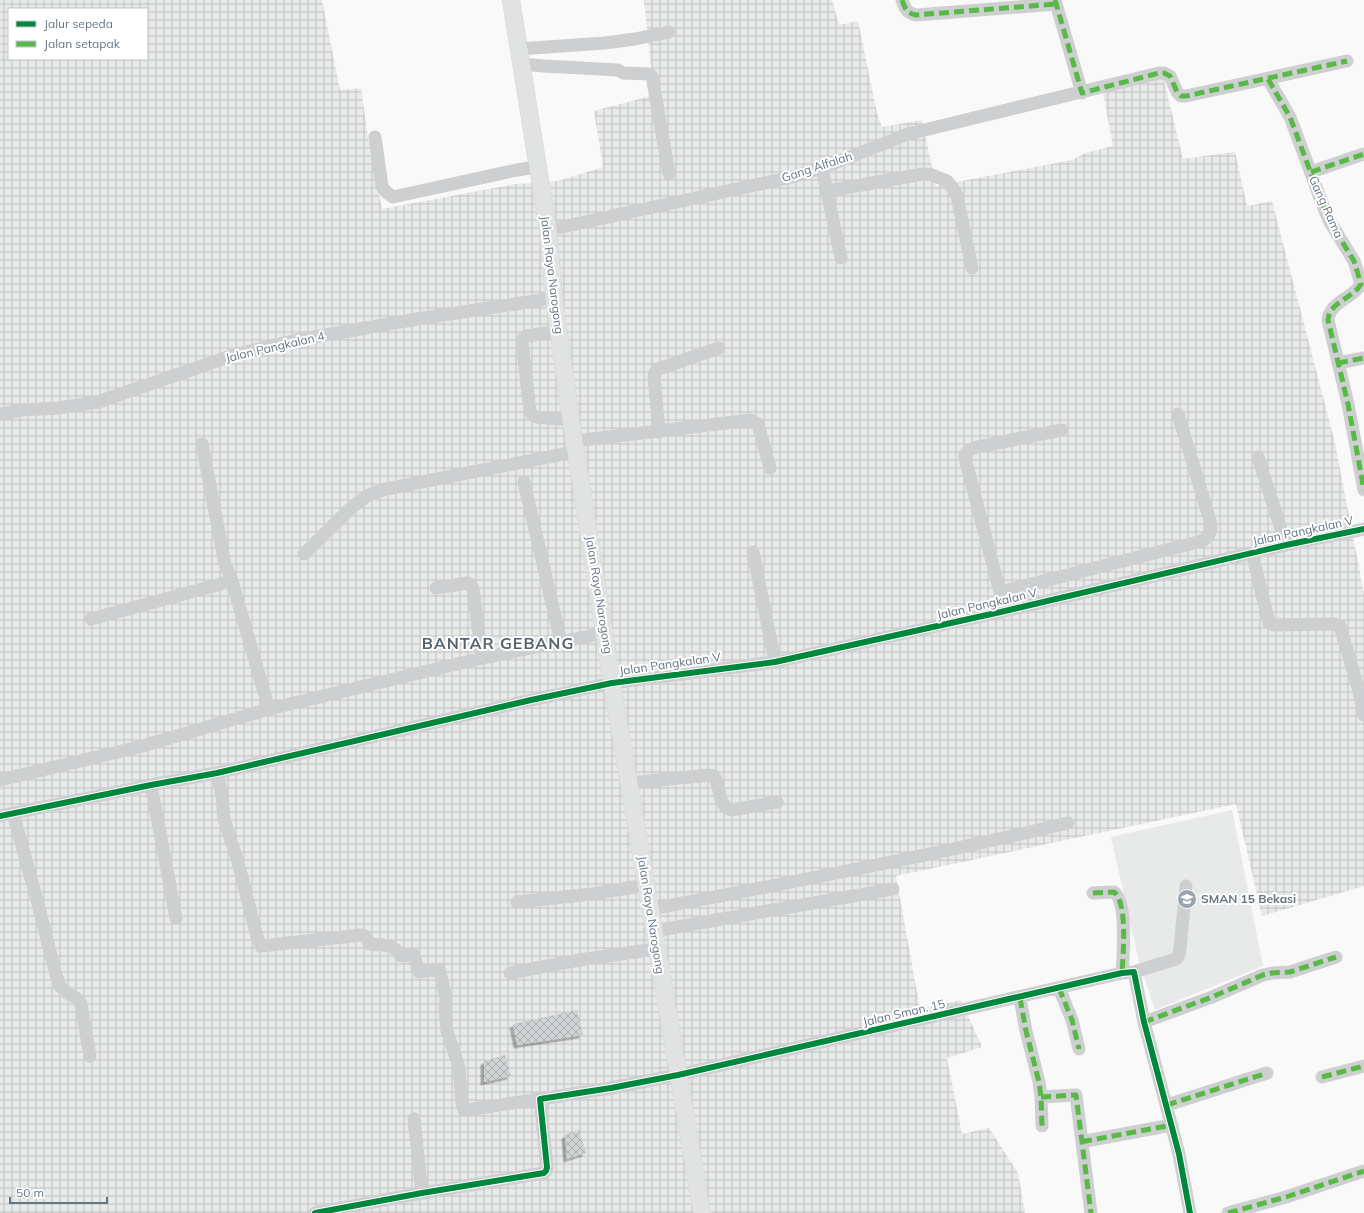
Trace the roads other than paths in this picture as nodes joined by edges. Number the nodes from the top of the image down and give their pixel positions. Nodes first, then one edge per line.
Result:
1 (511, 0) edge
2 (902, 0) edge
3 (1055, 2) edge
4 (669, 32) dead end
5 (520, 56) junction
6 (1347, 61) dead end
7 (1268, 79) junction
8 (1082, 93) junction
9 (375, 137) dead end
10 (1364, 154) edge
11 (536, 166) junction
12 (822, 168) junction
13 (1311, 172) junction
14 (669, 174) dead end
15 (828, 191) junction
16 (548, 230) junction
17 (841, 258) dead end
18 (972, 268) dead end
19 (1362, 281) edge
20 (554, 298) junction
21 (559, 331) junction
22 (718, 348) dead end
23 (1364, 358) edge
24 (1338, 363) junction
25 (0, 414) edge
26 (1178, 414) dead end
27 (571, 420) junction
28 (1062, 430) dead end
29 (659, 432) junction
30 (202, 444) dead end
31 (575, 446) junction
32 (1258, 457) dead end
33 (770, 468) dead end
34 (524, 482) dead end
35 (1364, 490) edge
36 (1364, 529) edge
37 (1286, 545) junction
38 (753, 552) dead end
39 (1252, 553) junction
40 (304, 554) dead end
41 (232, 581) junction
42 (436, 588) dead end
43 (1000, 592) junction
44 (1005, 611) junction
45 (91, 619) dead end
46 (605, 632) junction
47 (561, 642) junction
48 (482, 658) junction
49 (775, 662) junction
50 (612, 683) junction
51 (269, 709) junction
52 (1364, 715) edge
53 (217, 773) junction
54 (0, 780) edge
55 (630, 783) junction
56 (151, 785) junction
57 (777, 802) dead end
58 (6, 815) edge
59 (1068, 823) dead end
60 (646, 885) junction
61 (1186, 886) dead end
62 (893, 889) dead end
63 (1093, 893) dead end
64 (517, 902) dead end
65 (650, 909) junction
66 (176, 918) dead end
67 (654, 931) junction
68 (656, 949) junction
69 (1336, 957) dead end
70 (1128, 972) junction
71 (510, 974) dead end
72 (1059, 988) junction
73 (1020, 998) junction
74 (1144, 1022) junction
75 (1079, 1049) dead end
76 (90, 1056) dead end
77 (1364, 1066) edge
78 (1268, 1073) dead end
79 (678, 1075) junction
80 (1322, 1077) dead end
81 (1041, 1097) junction
82 (540, 1099) junction
83 (1167, 1105) junction
84 (414, 1119) dead end
85 (1042, 1126) dead end
86 (1172, 1126) junction
87 (1082, 1140) junction
88 (1364, 1171) edge
89 (422, 1193) junction
90 (342, 1211) edge
91 (315, 1213) edge
92 (702, 1213) edge
93 (1091, 1213) edge
94 (1190, 1213) edge
95 (1228, 1213) edge

1 - 5 main road, Jalan Raya Narogong
2 - 3 street
3 - 8 street
4 - 5 street
5 - 11 main road, Jalan Raya Narogong
5 - 14 street
6 - 7 street
7 - 8 street, Gang Alfalah
7 - 13 street, Gang Rama
8 - 12 street, Gang Alfalah
9 - 11 street
10 - 13 street
11 - 16 main road, Jalan Raya Narogong
12 - 15 street
12 - 16 street, Gang Alfalah
13 - 19 street, Gang Rama
15 - 17 street
15 - 18 street
16 - 20 main road, Jalan Raya Narogong
19 - 24 street, Gang Rama
20 - 21 main road, Jalan Raya Narogong
20 - 25 street, Jalan Pangkalan 4
21 - 27 main road, Jalan Raya Narogong
21 - 27 street
22 - 29 street
23 - 24 street
24 - 35 street, Gang Rama
26 - 43 street
27 - 31 main road, Jalan Raya Narogong
28 - 43 street
29 - 31 street
29 - 33 street
30 - 41 street
31 - 40 street
31 - 46 main road, Jalan Raya Narogong
32 - 37 street
34 - 47 street
36 - 37 street, Jalan Pangkalan V
37 - 39 street, Jalan Pangkalan V
38 - 49 street
39 - 44 street, Jalan Pangkalan V
39 - 52 street
41 - 45 street
41 - 51 street
42 - 48 street
43 - 44 street
44 - 49 street, Jalan Pangkalan V
46 - 47 street
46 - 50 main road, Jalan Raya Narogong
47 - 48 street
48 - 51 street
49 - 50 street, Jalan Pangkalan V
50 - 53 street, Jalan Pangkalan V
50 - 55 main road, Jalan Raya Narogong
51 - 54 street
53 - 56 street, Jalan Pangkalan V
53 - 82 street, Jalan Sman. 15
55 - 57 street
55 - 60 main road, Jalan Raya Narogong
56 - 58 street, Jalan Pangkalan V
56 - 66 street
58 - 76 street
59 - 65 street
60 - 64 street
60 - 65 main road, Jalan Raya Narogong
61 - 70 street, Jalan Sman. 15
62 - 67 street
63 - 70 street
65 - 67 main road, Jalan Raya Narogong
67 - 68 main road, Jalan Raya Narogong
68 - 71 street
68 - 79 main road, Jalan Raya Narogong
69 - 74 street
70 - 72 street, Jalan Sman. 15
70 - 74 street
72 - 73 street, Jalan Sman. 15
72 - 75 street
73 - 79 street, Jalan Sman. 15
73 - 81 street
74 - 83 street
77 - 80 street
78 - 83 street
79 - 82 street, Jalan Sman. 15
79 - 92 main road, Jalan Raya Narogong
81 - 85 street
81 - 87 street
82 - 89 street
83 - 86 street
84 - 89 street
86 - 87 street
86 - 94 street
87 - 93 street
88 - 95 street
89 - 90 street
90 - 91 street

